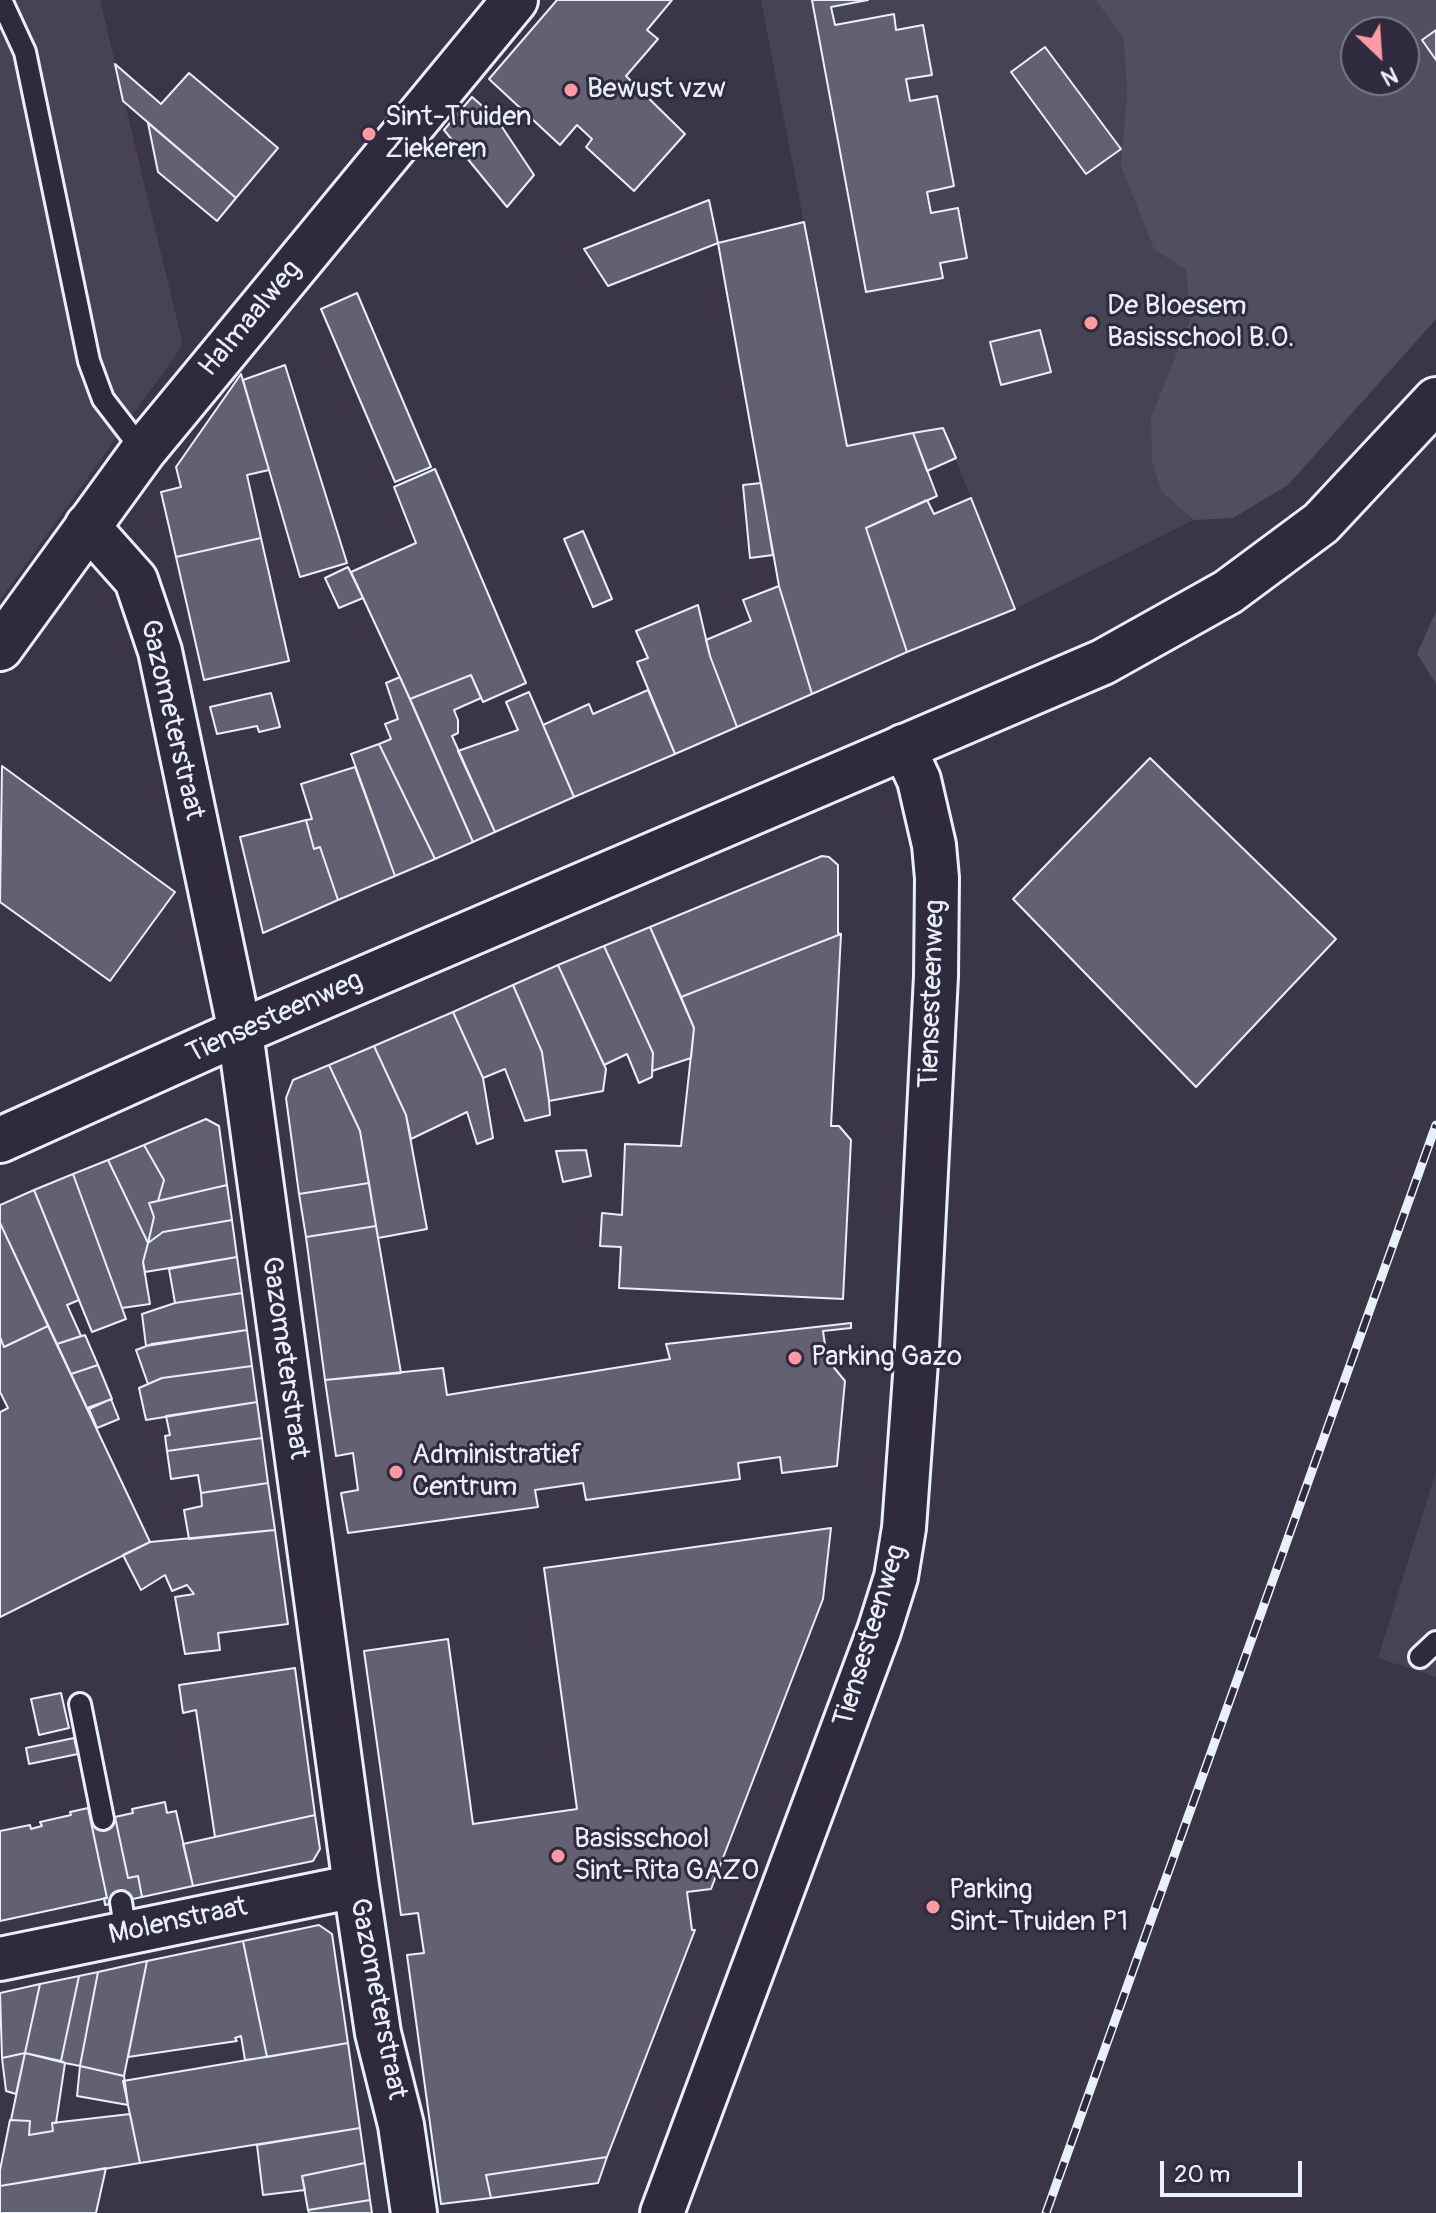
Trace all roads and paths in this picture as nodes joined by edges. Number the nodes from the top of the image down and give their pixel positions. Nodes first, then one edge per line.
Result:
1 (1, 0) edge
2 (515, 0) edge
3 (1436, 400) edge
4 (143, 451) junction
5 (87, 525) junction
6 (0, 648) edge
7 (903, 746) junction
8 (240, 1032) junction
9 (0, 1140) edge
10 (1436, 1642) edge
11 (1420, 1657) dead end
12 (80, 1704) dead end
13 (103, 1819) dead end
14 (356, 1886) junction
15 (0, 1959) edge
16 (414, 2213) edge
17 (662, 2213) edge

1 - 4 lane
2 - 4 street, Halmaalweg
3 - 7 street, Tiensesteenweg
4 - 5 street, Halmaalweg
5 - 6 street, Halmaalweg
5 - 8 street, Gazometerstraat
7 - 8 street, Tiensesteenweg
7 - 17 street, Tiensesteenweg
8 - 9 street, Tiensesteenweg
8 - 14 street, Gazometerstraat
10 - 11 lane
12 - 13 lane
14 - 15 street, Molenstraat
14 - 16 street, Gazometerstraat

